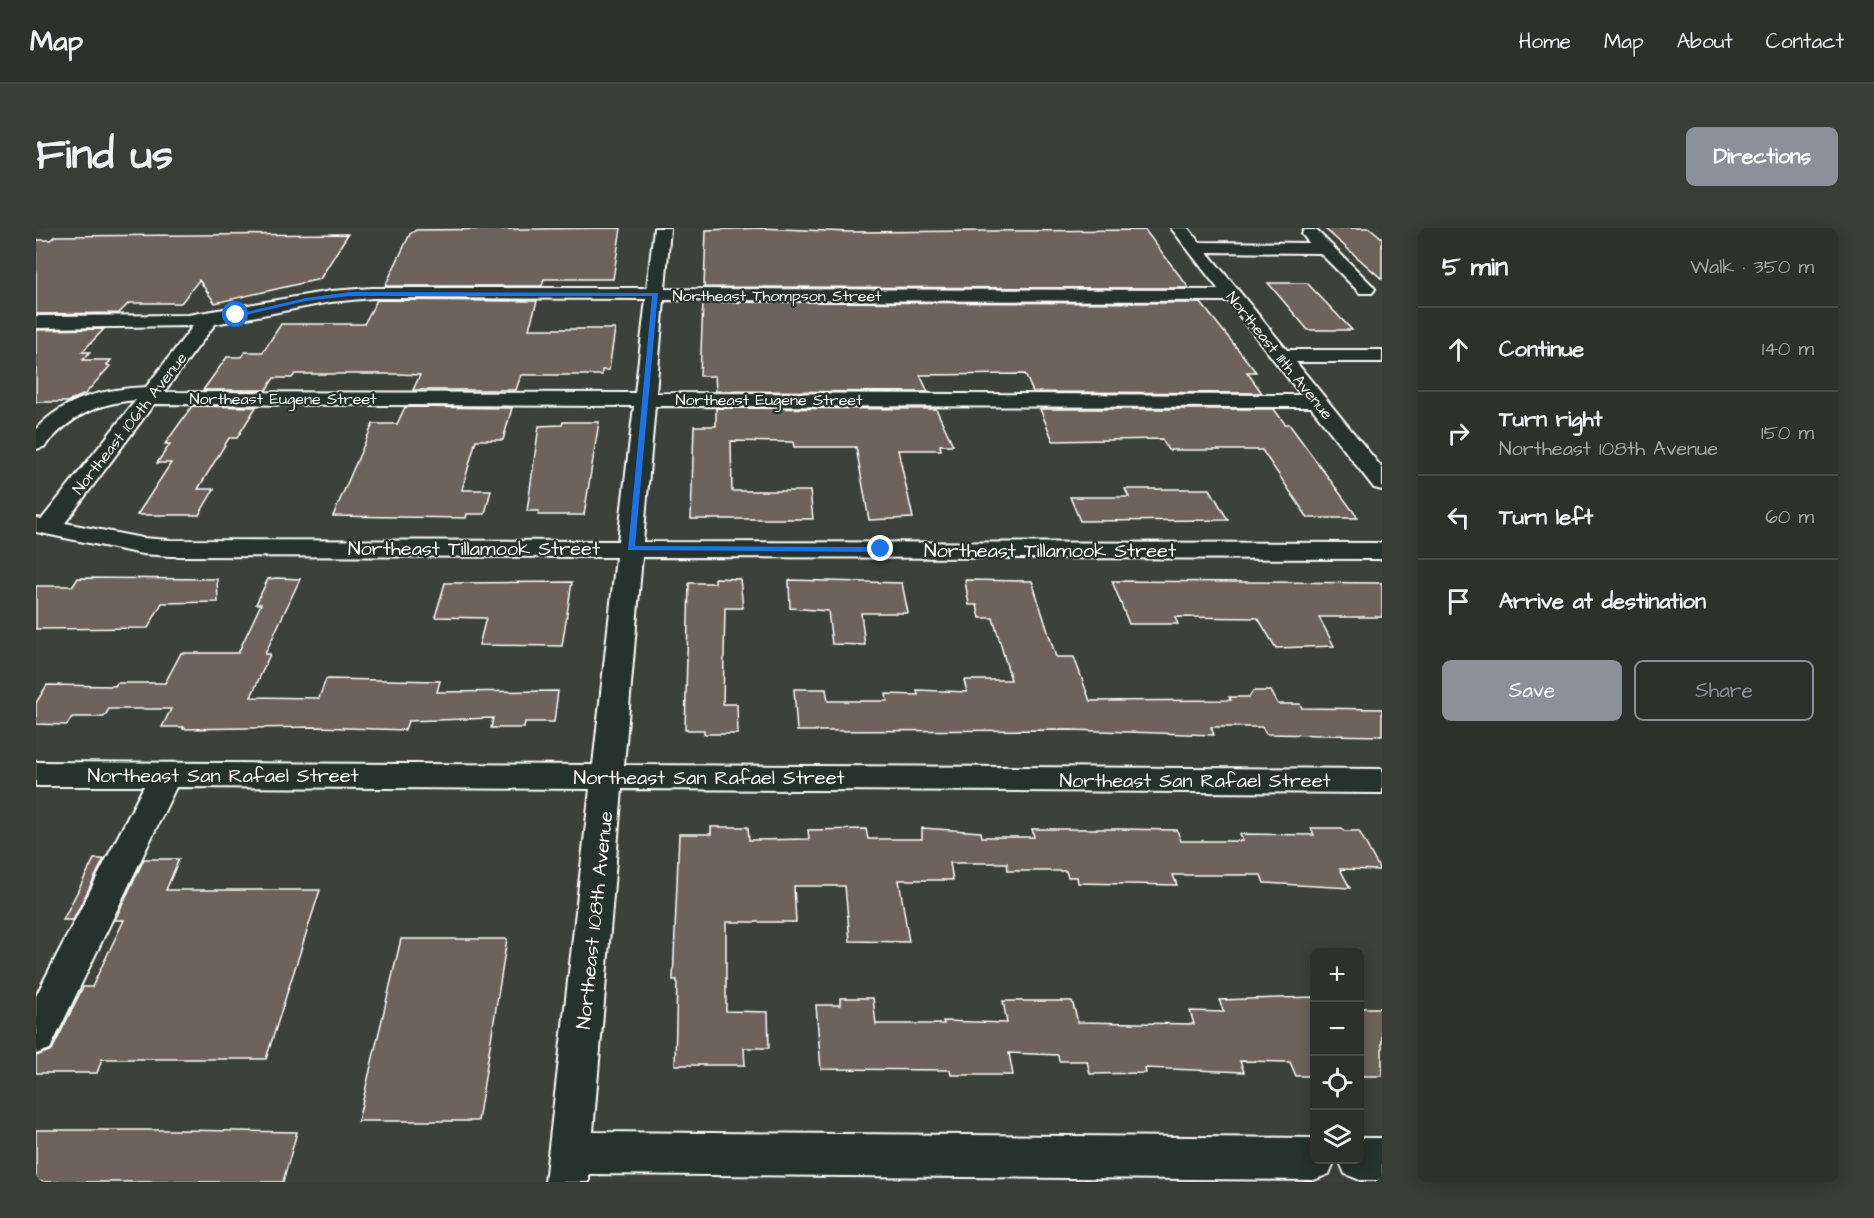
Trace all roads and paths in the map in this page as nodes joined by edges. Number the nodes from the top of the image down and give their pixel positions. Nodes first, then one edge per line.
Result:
1 (662, 228) edge
2 (1179, 228) edge
3 (1304, 228) edge
4 (1194, 247) junction
5 (1324, 248) junction
6 (1366, 289) dead end
7 (656, 294) junction
8 (1233, 296) junction
9 (209, 319) junction
10 (36, 322) edge
11 (1281, 356) junction
12 (1382, 356) edge
13 (149, 396) junction
14 (645, 399) junction
15 (1317, 401) junction
16 (36, 442) edge
17 (1382, 483) edge
18 (42, 526) edge
19 (630, 548) junction
20 (1382, 551) edge
21 (36, 774) edge
22 (166, 775) junction
23 (609, 776) junction
24 (1382, 781) edge
25 (36, 1036) edge
26 (1310, 1159) edge
27 (1364, 1159) edge
28 (1382, 1159) edge
29 (569, 1168) edge

1 - 7 street, Northeast 108th Avenue
2 - 4 street, Northeast 111th Avenue
3 - 5 street
4 - 5 street
4 - 8 street, Northeast 111th Avenue
5 - 6 street
7 - 8 street, Northeast Thompson Street
7 - 9 street, Northeast Thompson Street
7 - 14 street, Northeast 108th Avenue
8 - 11 street, Northeast 111th Avenue
9 - 10 street, Northeast Thompson Street
9 - 13 street, Northeast 106th Avenue
11 - 12 street
11 - 15 street, Northeast 111th Avenue
13 - 14 street, Northeast Eugene Street
13 - 16 street, Northeast Eugene Street
13 - 18 street, Northeast 106th Avenue
14 - 15 street, Northeast Eugene Street
14 - 19 street, Northeast 108th Avenue
15 - 17 street, Northeast 111th Avenue
18 - 19 street, Northeast Tillamook Street
19 - 20 street, Northeast Tillamook Street
19 - 23 street, Northeast 108th Avenue
21 - 22 street, Northeast San Rafael Street
22 - 23 street, Northeast San Rafael Street
22 - 25 street
23 - 24 street, Northeast San Rafael Street
23 - 29 street, Northeast 108th Avenue
26 - 29 street
27 - 28 street

